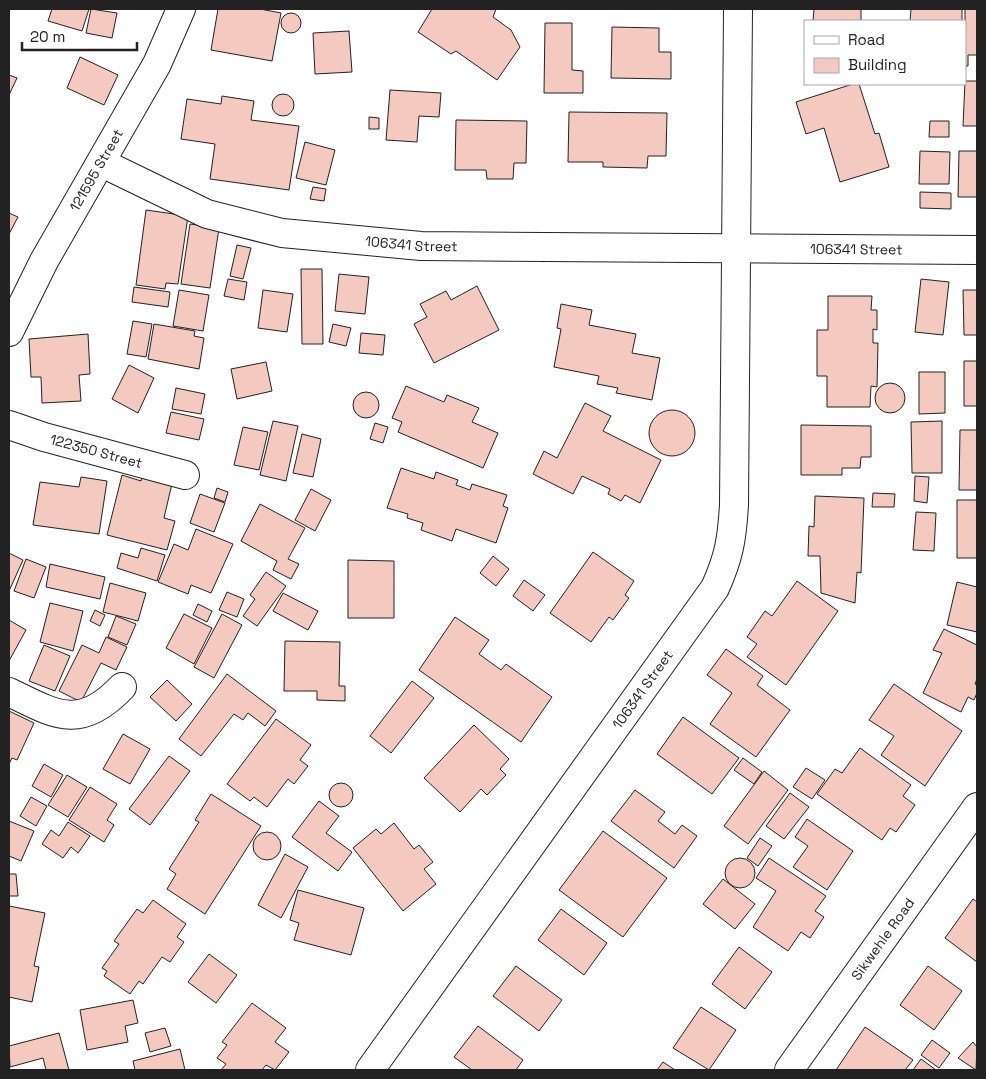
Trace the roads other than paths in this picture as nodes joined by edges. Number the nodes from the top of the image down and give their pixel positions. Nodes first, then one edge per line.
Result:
1 (181, 9) edge
2 (738, 9) edge
3 (102, 163) junction
4 (736, 248) junction
5 (977, 250) edge
6 (9, 332) edge
7 (9, 425) edge
8 (185, 474) dead end
9 (122, 688) dead end
10 (9, 692) edge
11 (977, 807) edge
12 (370, 1070) edge
13 (789, 1070) edge

1 - 3 street, 121595 Street
2 - 4 street, 106341 Street
3 - 4 street, 106341 Street
3 - 6 street, 121595 Street
4 - 5 street, 106341 Street
4 - 12 street, 106341 Street
7 - 8 street, 122350 Street
9 - 10 street
11 - 13 street, Sikwehle Road

